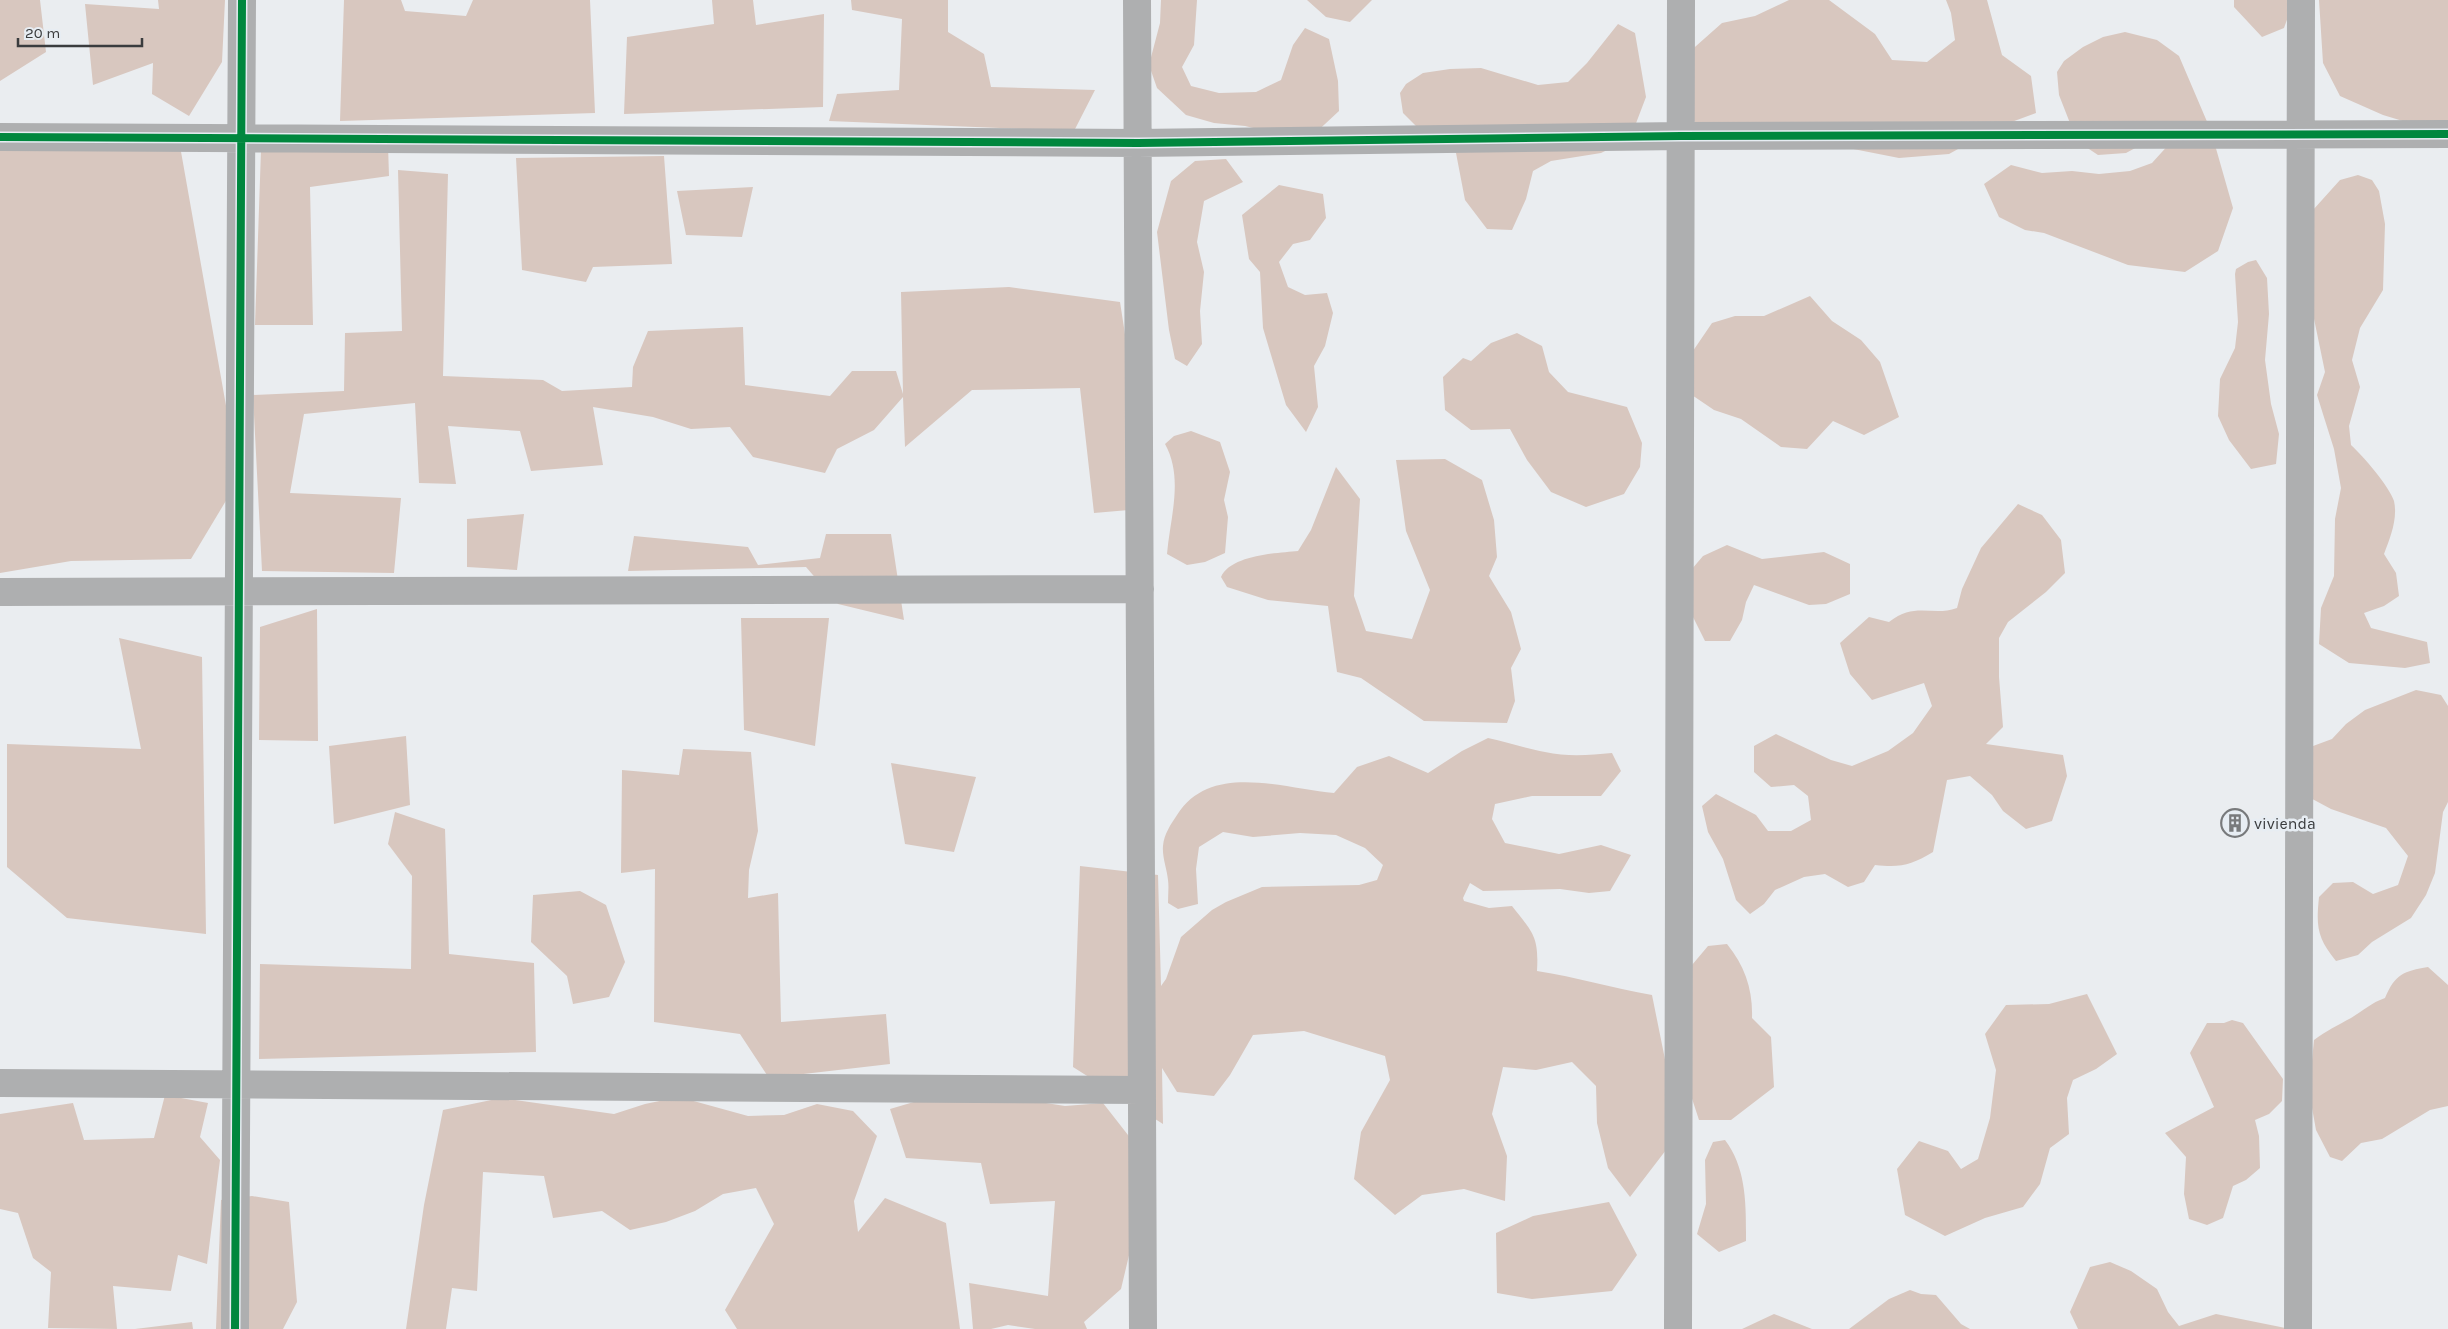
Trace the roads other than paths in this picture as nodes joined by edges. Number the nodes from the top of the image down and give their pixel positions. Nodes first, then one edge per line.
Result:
1 (242, 0) edge
2 (1137, 0) edge
3 (1681, 0) edge
4 (2301, 0) edge
5 (2300, 134) junction
6 (2448, 134) edge
7 (241, 136) junction
8 (1681, 136) junction
9 (0, 137) edge
10 (1138, 143) junction
11 (1140, 589) junction
12 (0, 592) edge
13 (238, 592) junction
14 (0, 1083) edge
15 (236, 1084) junction
16 (1142, 1090) junction
17 (235, 1329) edge
18 (1143, 1329) edge
19 (1678, 1329) edge
20 (2298, 1329) edge

1 - 7 street
2 - 10 street
3 - 8 street
4 - 5 street
5 - 6 street
5 - 8 street
5 - 20 street
7 - 9 street
7 - 10 street
7 - 13 street
8 - 10 street
8 - 19 street
10 - 11 street
11 - 13 street
11 - 16 street
12 - 13 street
13 - 15 street
14 - 15 street
15 - 16 street
15 - 17 street
16 - 18 street

